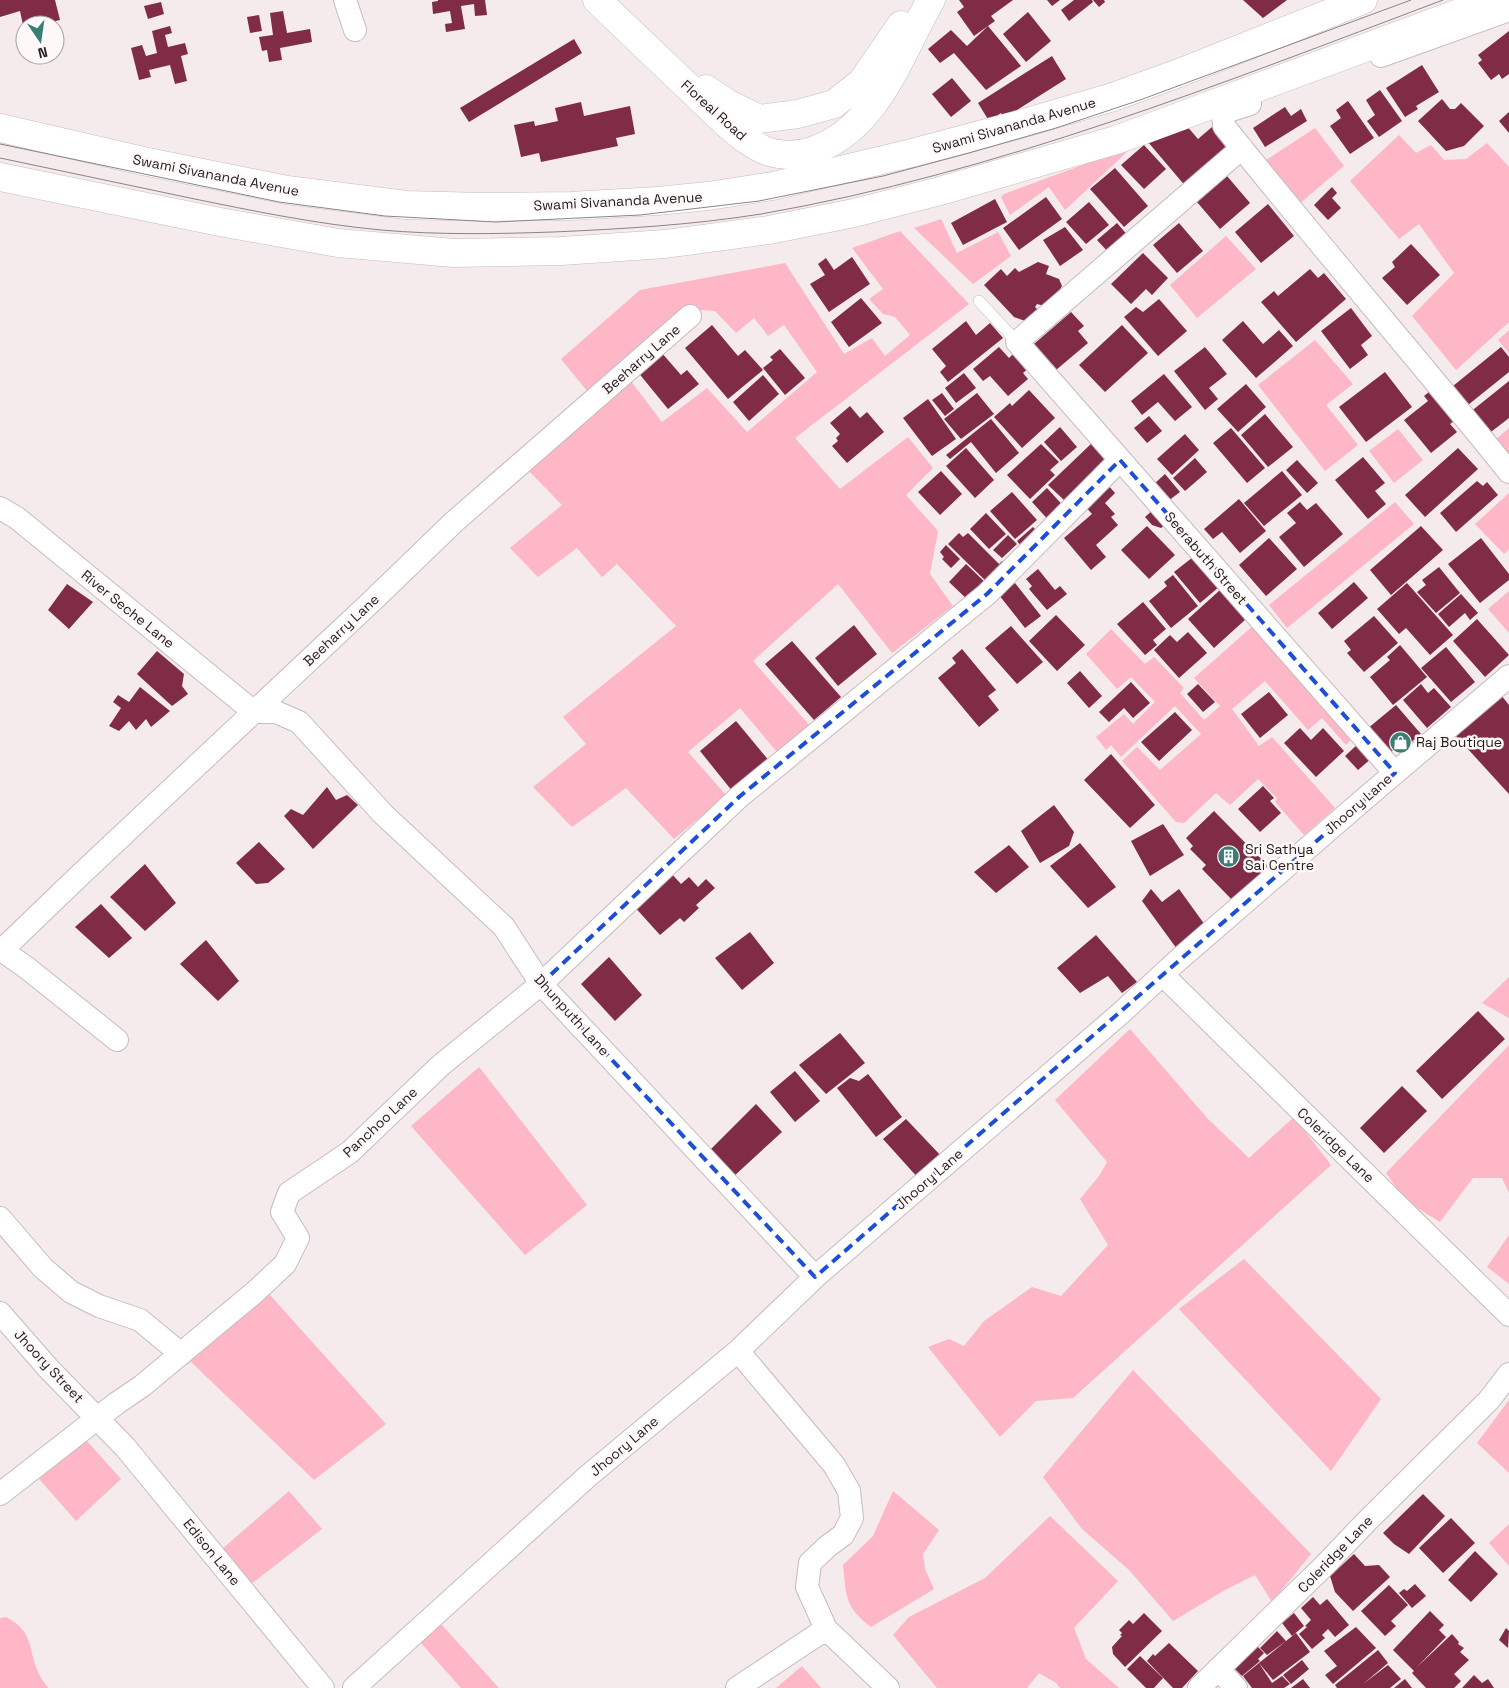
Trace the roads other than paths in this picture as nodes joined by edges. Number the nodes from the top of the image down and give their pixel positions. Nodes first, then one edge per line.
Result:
1 (345, 0) edge
2 (597, 0) edge
3 (921, 0) edge
4 (931, 0) edge
5 (1363, 0) edge
6 (1494, 0) edge
7 (1509, 10) edge
8 (355, 30) dead end
9 (646, 46) junction
10 (0, 128) edge
11 (1242, 148) junction
12 (0, 177) edge
13 (979, 301) dead end
14 (690, 316) dead end
15 (1017, 342) junction
16 (1120, 460) junction
17 (1509, 472) edge
18 (0, 508) edge
19 (1506, 683) edge
20 (254, 712) junction
21 (1394, 773) junction
22 (1, 951) edge
23 (1163, 975) junction
24 (541, 984) junction
25 (116, 1040) dead end
26 (0, 1218) edge
27 (815, 1277) junction
28 (0, 1314) edge
29 (1509, 1315) edge
30 (738, 1351) junction
31 (181, 1354) junction
32 (1509, 1374) edge
33 (98, 1418) junction
34 (0, 1494) edge
35 (826, 1629) junction
36 (1218, 1669) junction
37 (323, 1688) edge
38 (354, 1688) edge
39 (737, 1688) edge
40 (888, 1688) edge
41 (1199, 1688) edge
42 (1236, 1688) edge

1 - 8 street
2 - 9 street, Floreal Road
3 - 9 street
4 - 9 street, Floreal Road
5 - 10 street, Swami Sivananda Avenue
6 - 12 street
7 - 11 street
11 - 15 street
11 - 17 street
13 - 15 lane
14 - 20 street, Beeharry Lane
15 - 16 street, Seerabuth Street
16 - 21 street, Seerabuth Street
16 - 24 street
18 - 20 street, River Seche Lane
19 - 21 street, Jhoory Lane
20 - 22 street, Beeharry Lane
20 - 24 street, Dhunputh Lane
21 - 23 street, Jhoory Lane
22 - 25 street
23 - 27 street, Jhoory Lane
23 - 29 street, Coleridge Lane
24 - 27 street, Dhunputh Lane
24 - 31 street, Panchoo Lane
26 - 31 street
27 - 30 street, Jhoory Lane
28 - 33 street, Jhoory Street
30 - 35 street
30 - 38 street, Jhoory Lane
31 - 33 street
32 - 36 street, Coleridge Lane
33 - 34 street
33 - 37 street, Edison Lane
35 - 39 street
35 - 40 street
36 - 41 street, Coleridge Lane
36 - 42 street

